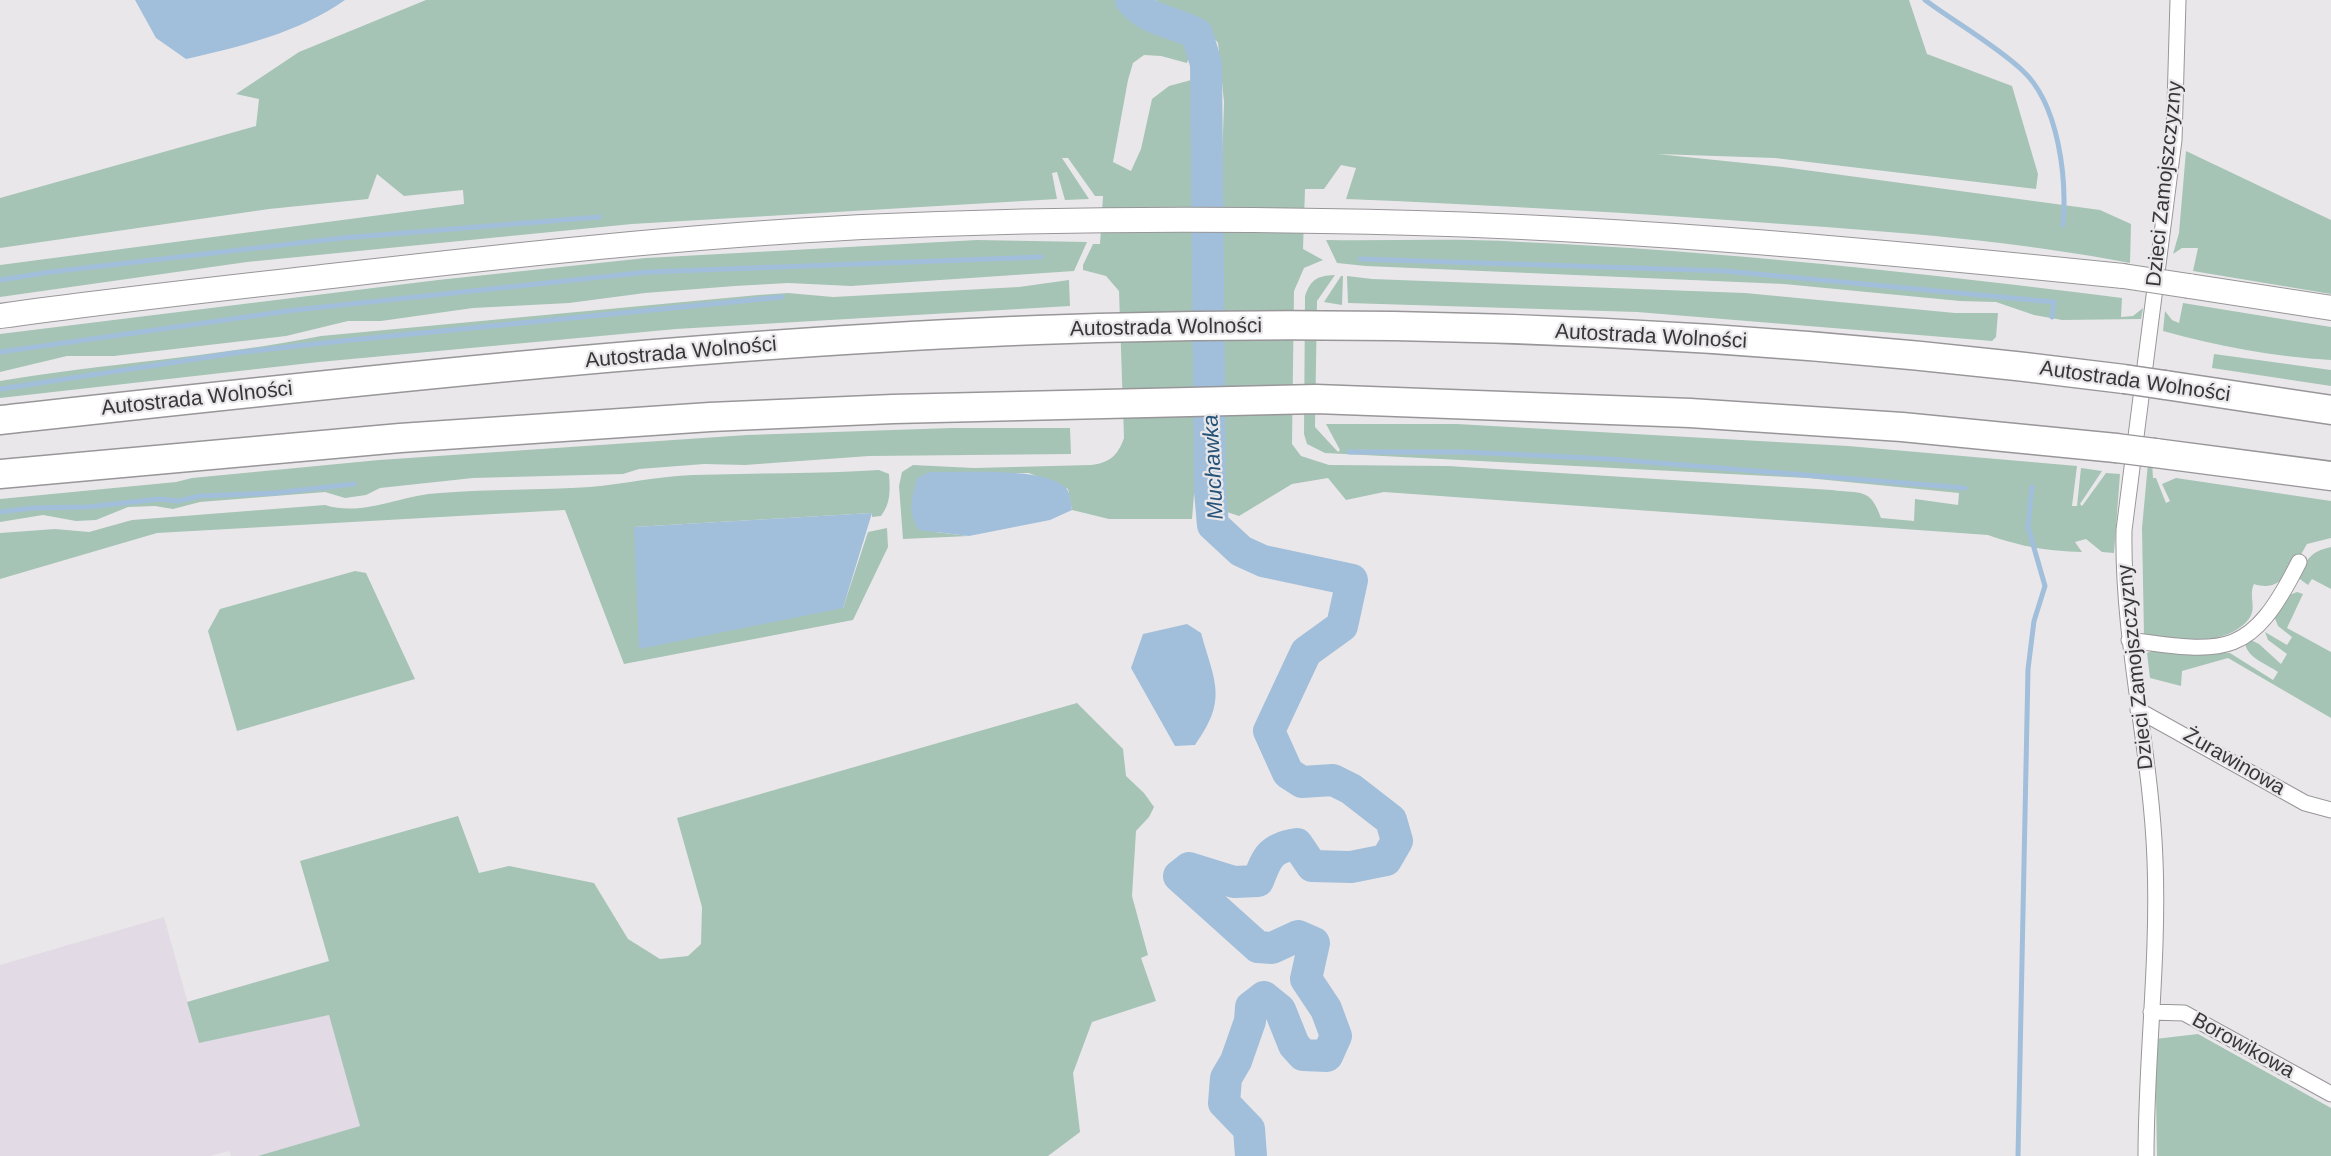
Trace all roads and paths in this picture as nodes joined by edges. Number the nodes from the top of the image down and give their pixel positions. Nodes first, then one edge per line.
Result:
1 (2178, 0) edge
2 (2331, 308) edge
3 (0, 316) edge
4 (2331, 410) edge
5 (0, 420) edge
6 (0, 474) edge
7 (2331, 476) edge
8 (2299, 562) dead end
9 (2129, 640) junction
10 (2138, 710) junction
11 (2331, 810) edge
12 (2151, 1012) junction
13 (2331, 1094) edge
14 (2146, 1156) edge

1 - 9 street, Dzieci Zamojszczyzny
2 - 3 main road, bridge
4 - 5 highway, Autostrada Wolności, bridge
6 - 7 highway, bridge
8 - 9 street
9 - 10 street, Dzieci Zamojszczyzny
10 - 11 street, Żurawinowa
10 - 12 street, Dzieci Zamojszczyzny
12 - 13 street, Borowikowa
12 - 14 street, Dzieci Zamojszczyzny

